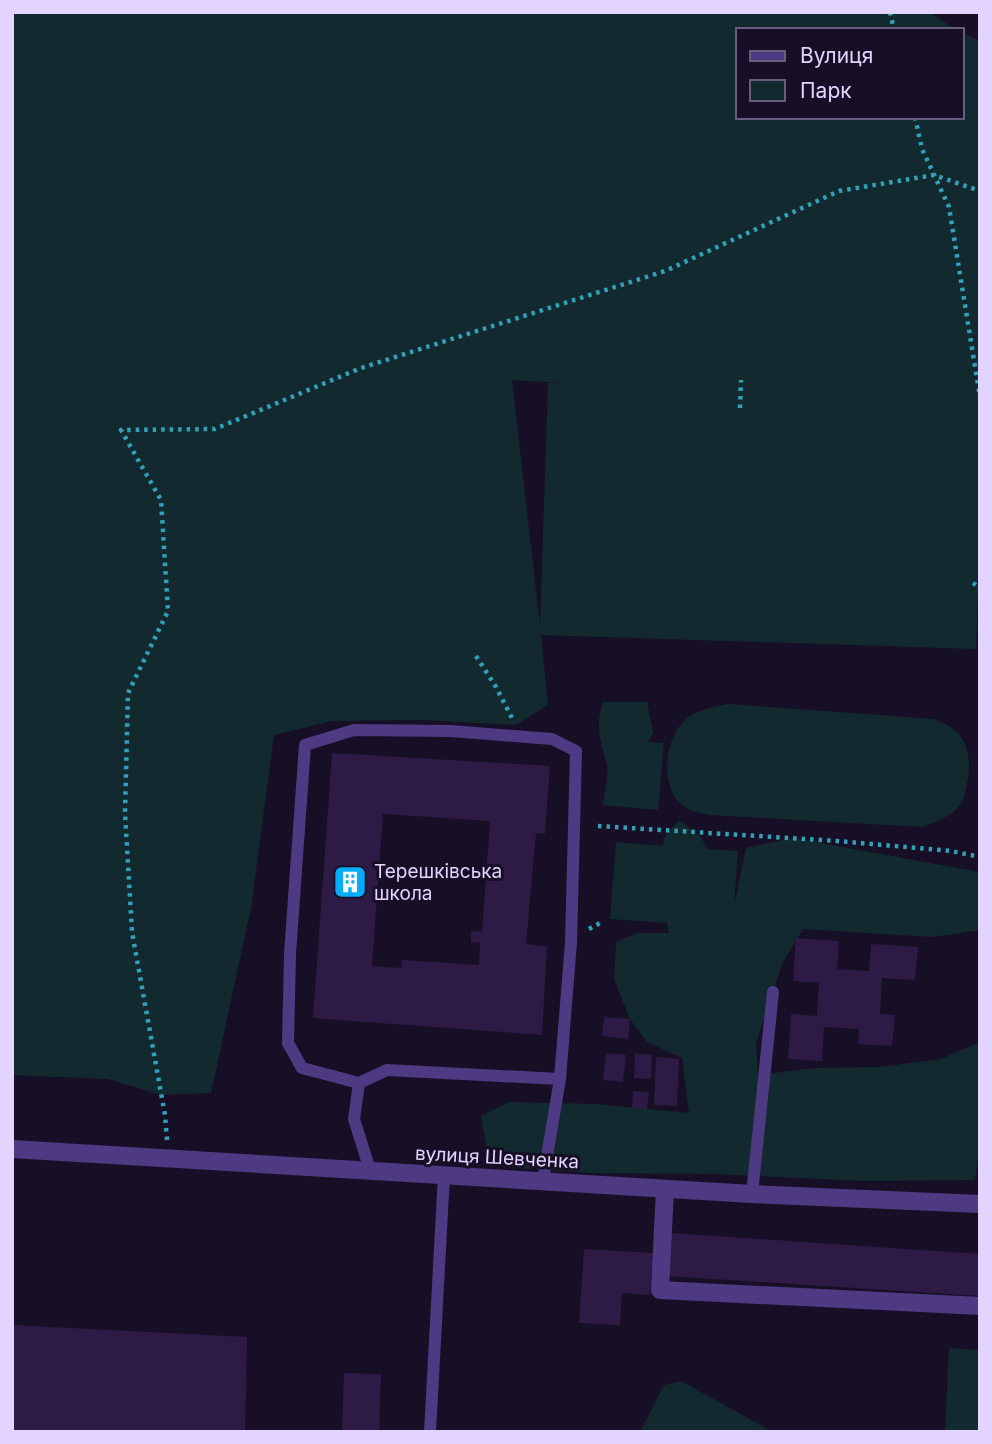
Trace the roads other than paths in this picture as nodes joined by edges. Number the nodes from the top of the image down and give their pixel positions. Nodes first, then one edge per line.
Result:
1 (773, 992) dead end
2 (560, 1079) junction
3 (359, 1083) junction
4 (12, 1149) edge
5 (370, 1170) junction
6 (444, 1175) junction
7 (543, 1180) junction
8 (665, 1189) junction
9 (752, 1194) junction
10 (980, 1204) edge
11 (980, 1306) edge
12 (430, 1432) edge

1 - 9 lane
2 - 3 lane
2 - 3 lane
2 - 7 lane
3 - 5 lane
4 - 5 street, вулиця Шевченка
5 - 6 street, вулиця Шевченка
6 - 7 street, вулиця Шевченка
6 - 12 lane
7 - 8 street, вулиця Шевченка
8 - 9 street, вулиця Шевченка
8 - 11 street
9 - 10 street, вулиця Шевченка

